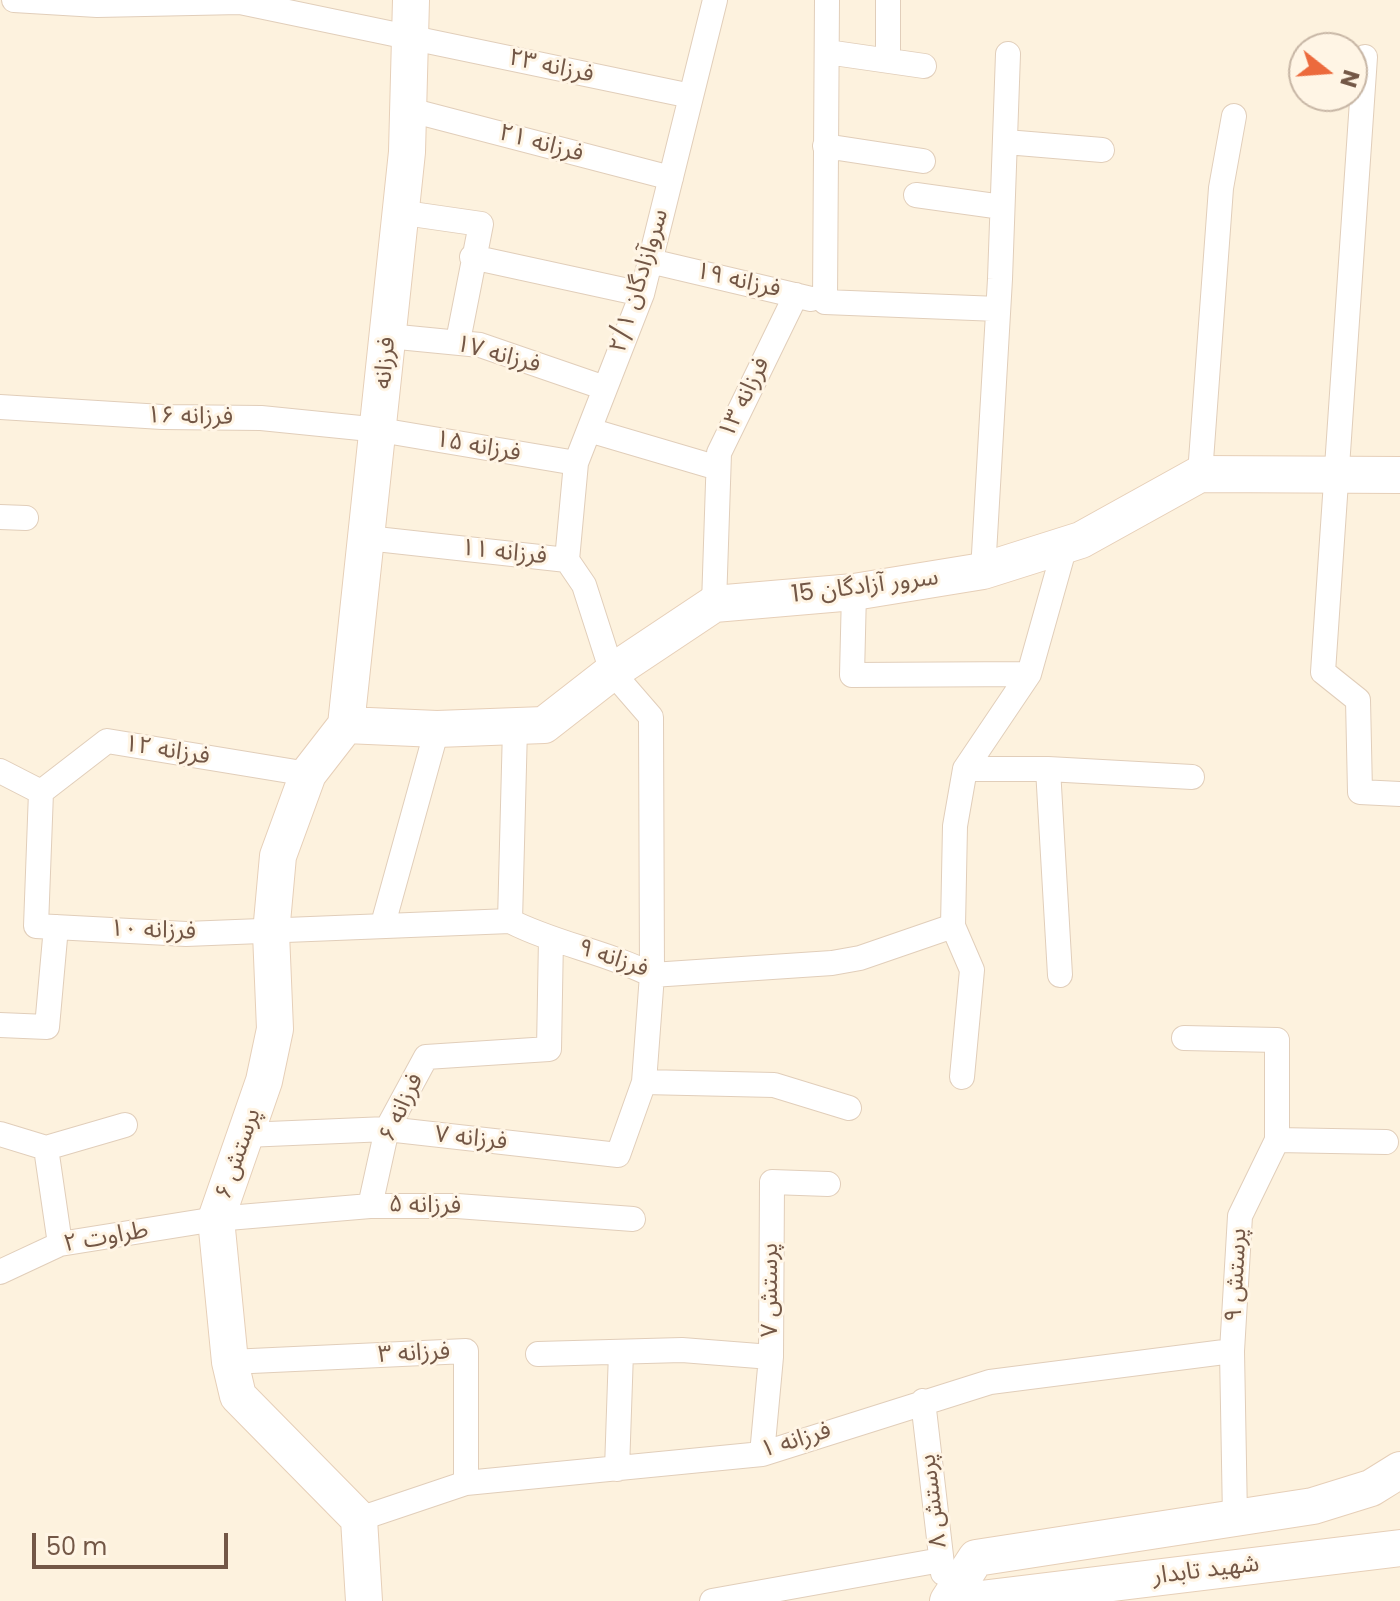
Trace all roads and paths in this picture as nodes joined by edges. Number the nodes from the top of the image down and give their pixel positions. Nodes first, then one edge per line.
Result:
1 (14, 0) edge
2 (411, 0) edge
3 (715, 0) edge
4 (827, 0) edge
5 (888, 0) edge
6 (97, 3) edge
7 (411, 38) junction
8 (827, 52) junction
9 (1008, 54) dead end
10 (888, 60) junction
11 (924, 66) dead end
12 (691, 96) junction
13 (410, 110) junction
14 (1362, 112) edge
15 (1234, 116) dead end
16 (1006, 142) junction
17 (825, 146) junction
18 (1102, 150) dead end
19 (923, 161) dead end
20 (671, 178) junction
21 (916, 195) dead end
22 (1002, 207) junction
23 (398, 212) junction
24 (472, 257) junction
25 (650, 261) junction
26 (642, 294) junction
27 (796, 295) junction
28 (825, 302) junction
29 (998, 309) junction
30 (388, 336) junction
31 (458, 341) junction
32 (605, 388) junction
33 (0, 407) edge
34 (380, 430) junction
35 (589, 430) junction
36 (576, 463) junction
37 (718, 468) junction
38 (1200, 474) junction
39 (1400, 475) edge
40 (1339, 476) junction
41 (0, 517) edge
42 (26, 518) dead end
43 (367, 538) junction
44 (1065, 546) junction
45 (567, 560) junction
46 (983, 571) junction
47 (854, 592) junction
48 (714, 604) junction
49 (612, 672) junction
50 (1029, 674) junction
51 (346, 725) junction
52 (515, 728) junction
53 (437, 729) junction
54 (965, 769) junction
55 (1048, 769) junction
56 (0, 771) edge
57 (308, 774) junction
58 (1192, 777) dead end
59 (41, 792) junction
60 (1400, 794) edge
61 (510, 921) junction
62 (383, 924) junction
63 (46, 926) junction
64 (953, 926) junction
65 (271, 933) junction
66 (551, 938) junction
67 (652, 975) junction
68 (1060, 975) dead end
69 (0, 1025) edge
70 (1184, 1038) dead end
71 (962, 1077) dead end
72 (644, 1082) junction
73 (849, 1108) dead end
74 (125, 1125) dead end
75 (387, 1129) junction
76 (0, 1134) edge
77 (245, 1135) junction
78 (1277, 1140) junction
79 (1386, 1142) dead end
80 (46, 1148) junction
81 (828, 1184) dead end
82 (370, 1206) junction
83 (216, 1219) junction
84 (633, 1219) dead end
85 (60, 1244) junction
86 (0, 1272) edge
87 (1232, 1351) junction
88 (621, 1352) junction
89 (538, 1354) dead end
90 (771, 1357) junction
91 (230, 1362) junction
92 (923, 1401) junction
93 (762, 1454) junction
94 (617, 1469) junction
95 (1400, 1470) edge
96 (466, 1483) junction
97 (1235, 1518) junction
98 (359, 1519) junction
99 (1400, 1548) edge
100 (941, 1560) junction
101 (364, 1601) edge
102 (712, 1601) edge
103 (947, 1601) edge
104 (964, 1601) edge

1 - 6 street, فرزانه ۲۳
2 - 7 street, فرزانه
3 - 12 street, ۲/۱ سروآزادگان
4 - 8 street
5 - 10 street
6 - 7 street, فرزانه ۲۳
7 - 12 street, فرزانه ۲۳
7 - 13 street, فرزانه
8 - 10 street
8 - 17 street
9 - 16 street
10 - 11 street
12 - 20 street, ۲/۱ سروآزادگان
13 - 20 street, فرزانه ۲۱
13 - 23 street, فرزانه
14 - 40 street
15 - 38 street
16 - 18 street
16 - 22 street
17 - 19 street
17 - 28 street
20 - 25 street, ۲/۱ سروآزادگان
21 - 22 street
22 - 29 street
23 - 24 street
23 - 30 street, فرزانه
24 - 26 street
24 - 31 street
25 - 26 street, ۲/۱ سروآزادگان
25 - 27 street, فرزانه ۱۹
26 - 32 street, ۲/۱ سروآزادگان
27 - 28 street, فرزانه ۱۹
27 - 37 street, فرزانه ۱۳
28 - 29 street, فرزانه ۱۹
29 - 46 street
30 - 31 street, فرزانه ۱۷
30 - 34 street, فرزانه
31 - 32 street, فرزانه ۱۷
32 - 35 street, ۲/۱ سروآزادگان
33 - 34 street, فرزانه ۱۶
34 - 36 street, فرزانه ۱۵
34 - 43 street, فرزانه
35 - 36 street, ۲/۱ سروآزادگان
35 - 37 street
36 - 45 street, ۲/۱ سروآزادگان
37 - 48 street, فرزانه ۱۳
38 - 40 street
38 - 44 street, سرور آزادگان 15
39 - 40 street
40 - 60 street
41 - 42 street
43 - 45 street, فرزانه ۱۱
43 - 51 street, فرزانه
44 - 46 street, سرور آزادگان 15
44 - 50 street
45 - 49 street, فرزانه ۱۱
46 - 47 street, سرور آزادگان 15
47 - 48 street, سرور آزادگان 15
47 - 50 street
48 - 49 street, سرور آزادگان 15
49 - 52 street, سرور آزادگان 15
49 - 67 street
50 - 54 street
51 - 53 street, سرور آزادگان 15
51 - 57 street, پرستش ۶
52 - 53 street, سرور آزادگان 15
52 - 61 street
53 - 62 street
54 - 55 street
54 - 64 street
55 - 58 street
55 - 68 street
56 - 59 street
57 - 59 street, فرزانه ۱۲
57 - 65 street, پرستش ۶
59 - 63 street
61 - 62 street, فرزانه ۹
61 - 66 street, فرزانه ۹
62 - 65 street, فرزانه ۹
63 - 65 street, فرزانه ۱۰
63 - 69 street
64 - 67 street, فرزانه ۹
64 - 71 street
65 - 77 street, پرستش ۶
66 - 67 street, فرزانه ۹
66 - 75 street, فرزانه ۶
67 - 72 street
70 - 78 street, پرستش ۹
72 - 73 street
72 - 75 street, فرزانه ۷
74 - 80 street
75 - 77 street, فرزانه ۷
75 - 82 street, فرزانه ۶
76 - 80 street
77 - 83 street, پرستش ۶
78 - 79 street
78 - 87 street, پرستش ۹
80 - 85 street
81 - 90 street, پرستش ۷
82 - 83 street, فرزانه ۵
82 - 84 street, فرزانه ۵
83 - 85 street, طراوت ۲
83 - 91 street, پرستش ۶
85 - 86 street, طراوت ۲
87 - 92 street, فرزانه ۱
87 - 97 street, پرستش ۹
88 - 89 street
88 - 90 street
88 - 94 street
90 - 93 street, پرستش ۷
91 - 96 street, فرزانه ۳
91 - 98 street, پرستش ۶
92 - 93 street, فرزانه ۱
92 - 100 street, پرستش ۸
93 - 94 street, فرزانه ۱
94 - 96 street, فرزانه ۱
95 - 97 street
96 - 98 street, فرزانه ۱
97 - 103 street
98 - 101 street
99 - 104 street, شهید تابدار
100 - 102 street
100 - 103 street, پرستش ۸

